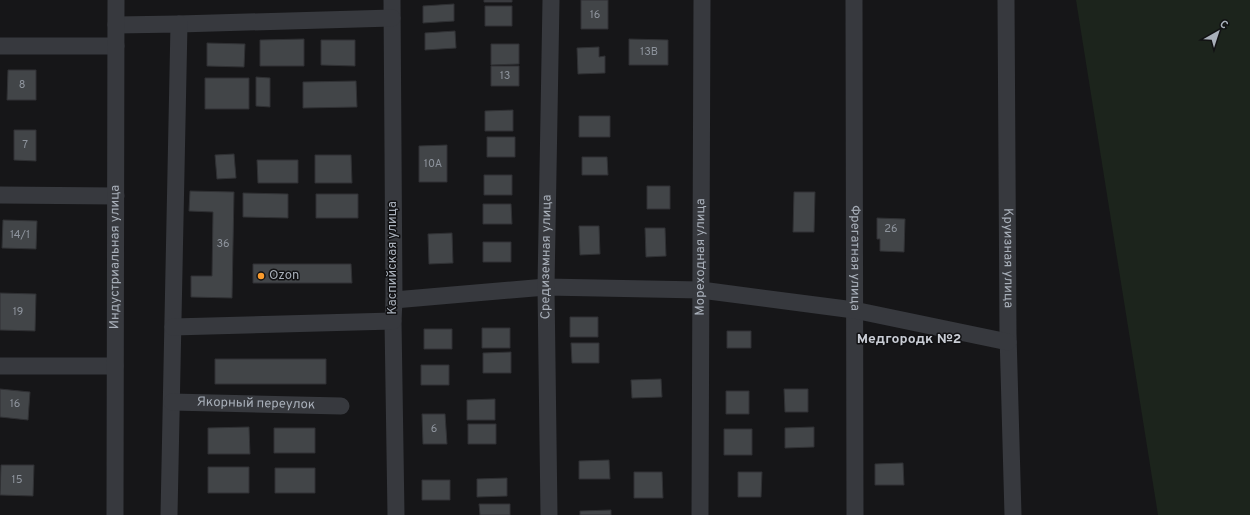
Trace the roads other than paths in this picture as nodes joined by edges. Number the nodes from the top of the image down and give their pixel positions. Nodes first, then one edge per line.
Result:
1 (116, 0) edge
2 (392, 0) edge
3 (551, 0) edge
4 (702, 0) edge
5 (854, 0) edge
6 (1006, 0) edge
7 (392, 18) junction
8 (179, 24) junction
9 (116, 25) junction
10 (0, 46) edge
11 (116, 46) junction
12 (0, 196) edge
13 (116, 196) junction
14 (546, 287) junction
15 (700, 290) junction
16 (394, 300) junction
17 (854, 310) junction
18 (393, 321) junction
19 (173, 327) junction
20 (1008, 342) junction
21 (0, 366) edge
22 (115, 366) junction
23 (172, 402) junction
24 (341, 406) dead end
25 (115, 515) edge
26 (169, 515) edge
27 (396, 515) edge
28 (549, 515) edge
29 (700, 515) edge
30 (855, 515) edge
31 (1013, 515) edge

1 - 9 street, Индустриальная улица
2 - 7 street, Каспийская улица
3 - 14 street, Средиземная улица
4 - 15 street, Мореходная улица
5 - 17 street, Фрегатная улица
6 - 20 street, Круизная улица
7 - 8 street
7 - 16 street, Каспийская улица
8 - 9 street
8 - 19 street
9 - 11 street, Индустриальная улица
10 - 11 street
11 - 13 street, Индустриальная улица
12 - 13 street
13 - 22 street, Индустриальная улица
14 - 15 street
14 - 16 street
14 - 28 street, Средиземная улица
15 - 17 street
15 - 29 street, Мореходная улица
16 - 18 street, Каспийская улица
17 - 20 street
17 - 30 street, Фрегатная улица
18 - 19 street
18 - 27 street, Каспийская улица
19 - 23 street
20 - 31 street, Круизная улица
21 - 22 street
22 - 25 street, Индустриальная улица
23 - 24 street, Якорный переулок
23 - 26 street

